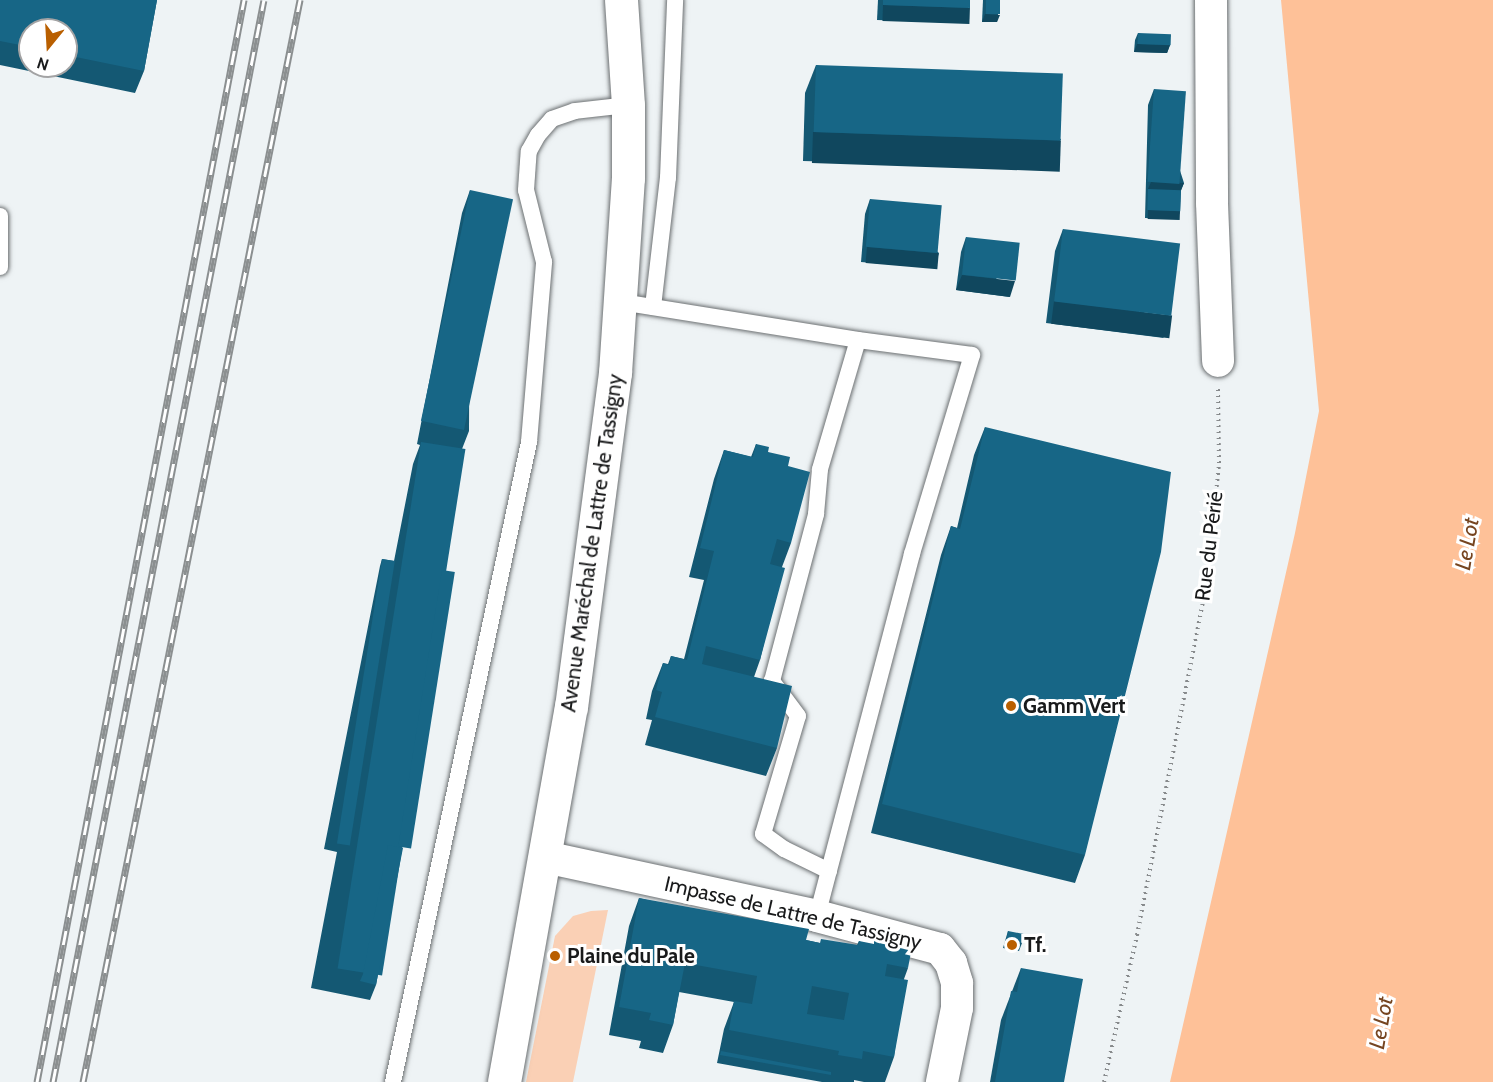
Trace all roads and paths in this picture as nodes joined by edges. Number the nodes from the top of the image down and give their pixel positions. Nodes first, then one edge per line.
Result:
1 (621, 0) edge
2 (675, 0) edge
3 (1211, 0) edge
4 (628, 105) junction
5 (0, 216) edge
6 (0, 267) edge
7 (621, 302) junction
8 (653, 307) junction
9 (858, 340) junction
10 (1218, 361) joint
11 (545, 857) junction
12 (829, 871) junction
13 (817, 916) junction
14 (393, 1082) edge
15 (504, 1082) edge
16 (942, 1082) edge
17 (1104, 1082) edge

1 - 4 street, Avenue Maréchal de Lattre de Tassigny
2 - 8 lane
3 - 10 street
4 - 7 street, Avenue Maréchal de Lattre de Tassigny
4 - 14 lane
5 - 6 lane
7 - 8 lane
7 - 11 street, Avenue Maréchal de Lattre de Tassigny
8 - 9 lane
9 - 12 lane
9 - 12 lane
10 - 17 path, Rue du Périé
11 - 13 street, Impasse de Lattre de Tassigny
11 - 15 street, Avenue Maréchal de Lattre de Tassigny
12 - 13 lane
13 - 16 street, Impasse de Lattre de Tassigny

